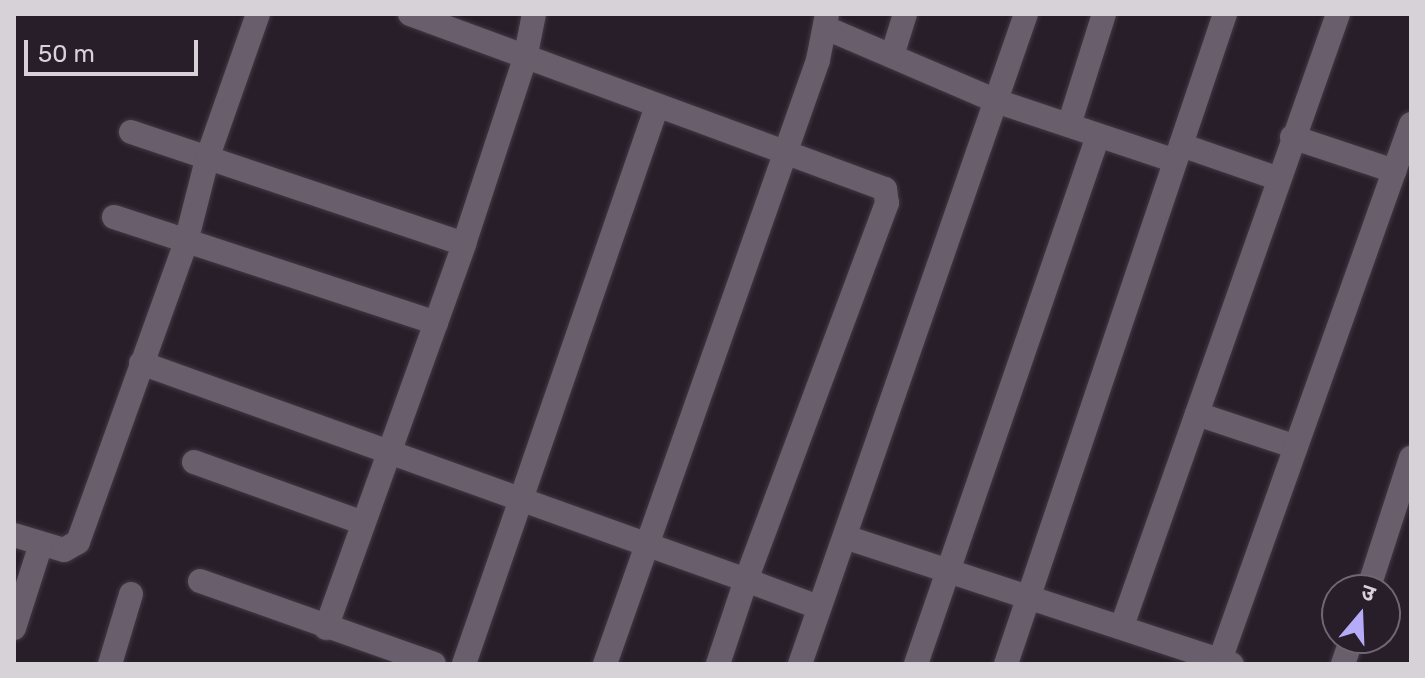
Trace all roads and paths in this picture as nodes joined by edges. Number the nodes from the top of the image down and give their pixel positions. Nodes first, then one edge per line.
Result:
1 (258, 14) edge
2 (534, 14) edge
3 (905, 14) edge
4 (1026, 14) edge
5 (1104, 14) edge
6 (1225, 14) edge
7 (1338, 14) edge
8 (413, 15) edge
9 (827, 21) edge
10 (892, 56) junction
11 (525, 59) junction
12 (996, 101) junction
13 (657, 106) junction
14 (1411, 124) edge
15 (1069, 125) junction
16 (131, 132) dead end
17 (1098, 136) junction
18 (1292, 137) junction
19 (1178, 153) junction
20 (784, 154) junction
21 (208, 156) junction
22 (1394, 171) junction
23 (1279, 179) junction
24 (114, 217) dead end
25 (186, 242) junction
26 (464, 244) junction
27 (436, 323) junction
28 (141, 363) junction
29 (1197, 414) junction
30 (1296, 447) junction
31 (389, 454) junction
32 (1411, 458) edge
33 (194, 462) dead end
34 (519, 501) junction
35 (363, 523) junction
36 (14, 535) edge
37 (845, 537) junction
38 (41, 544) junction
39 (647, 545) junction
40 (946, 572) junction
41 (1373, 574) edge
42 (746, 580) junction
43 (200, 581) dead end
44 (131, 594) dead end
45 (1030, 597) junction
46 (818, 607) junction
47 (1122, 626) junction
48 (14, 628) edge
49 (326, 628) junction
50 (1226, 662) edge
51 (110, 664) edge
52 (434, 664) edge
53 (464, 664) edge
54 (605, 664) edge
55 (718, 664) edge
56 (800, 664) edge
57 (916, 664) edge
58 (1006, 664) edge

1 - 21 street
2 - 11 street
3 - 10 street
4 - 12 street
5 - 15 street
6 - 19 street
7 - 18 street
8 - 11 street
9 - 10 street
9 - 20 street
10 - 12 street
11 - 13 street
11 - 26 street
12 - 15 street
12 - 37 street
13 - 20 street
13 - 34 street
14 - 22 street
15 - 17 street
16 - 21 street
17 - 19 street
17 - 40 street
18 - 22 street
18 - 23 street
19 - 23 street
19 - 45 street
20 - 39 street
20 - 42 street
21 - 25 street
21 - 26 street
22 - 30 street
23 - 29 street
24 - 25 street
25 - 27 street
25 - 28 street
26 - 27 street
27 - 31 street
28 - 31 street
28 - 38 street
29 - 30 street
29 - 47 street
30 - 50 street
31 - 34 street
31 - 35 street
32 - 41 street
33 - 35 street
34 - 39 street
34 - 53 street
35 - 49 street
36 - 38 street
37 - 40 street
37 - 46 street
38 - 48 street
39 - 42 street
39 - 54 street
40 - 45 street
40 - 57 street
42 - 46 street
42 - 55 street
43 - 49 street
44 - 51 street
45 - 47 street
45 - 58 street
46 - 56 street
47 - 50 street
49 - 52 street

